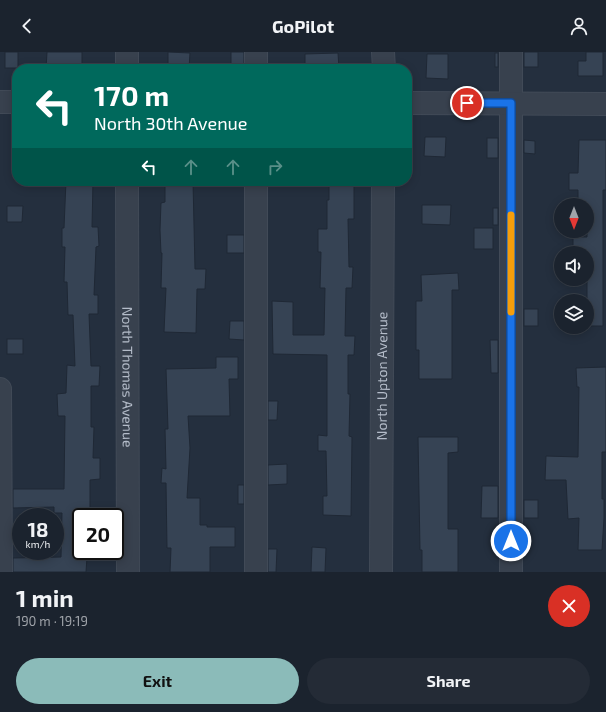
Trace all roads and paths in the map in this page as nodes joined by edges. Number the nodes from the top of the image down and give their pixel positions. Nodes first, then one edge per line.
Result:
1 (127, 52) edge
2 (256, 52) edge
3 (384, 52) edge
4 (511, 52) edge
5 (128, 64) edge
6 (256, 64) edge
7 (384, 64) edge
8 (0, 102) edge
9 (12, 102) edge
10 (412, 103) edge
11 (511, 103) junction
12 (606, 104) edge
13 (128, 186) edge
14 (256, 186) edge
15 (383, 186) edge
16 (0, 389) edge
17 (1, 572) edge
18 (128, 572) edge
19 (256, 572) edge
20 (381, 572) edge
21 (511, 572) edge

1 - 5 street
2 - 6 street
3 - 7 street
4 - 11 street
8 - 9 street
10 - 11 street
11 - 12 street
11 - 21 street
13 - 18 street, North Thomas Avenue
14 - 19 street
15 - 20 street, North Upton Avenue
16 - 17 street

